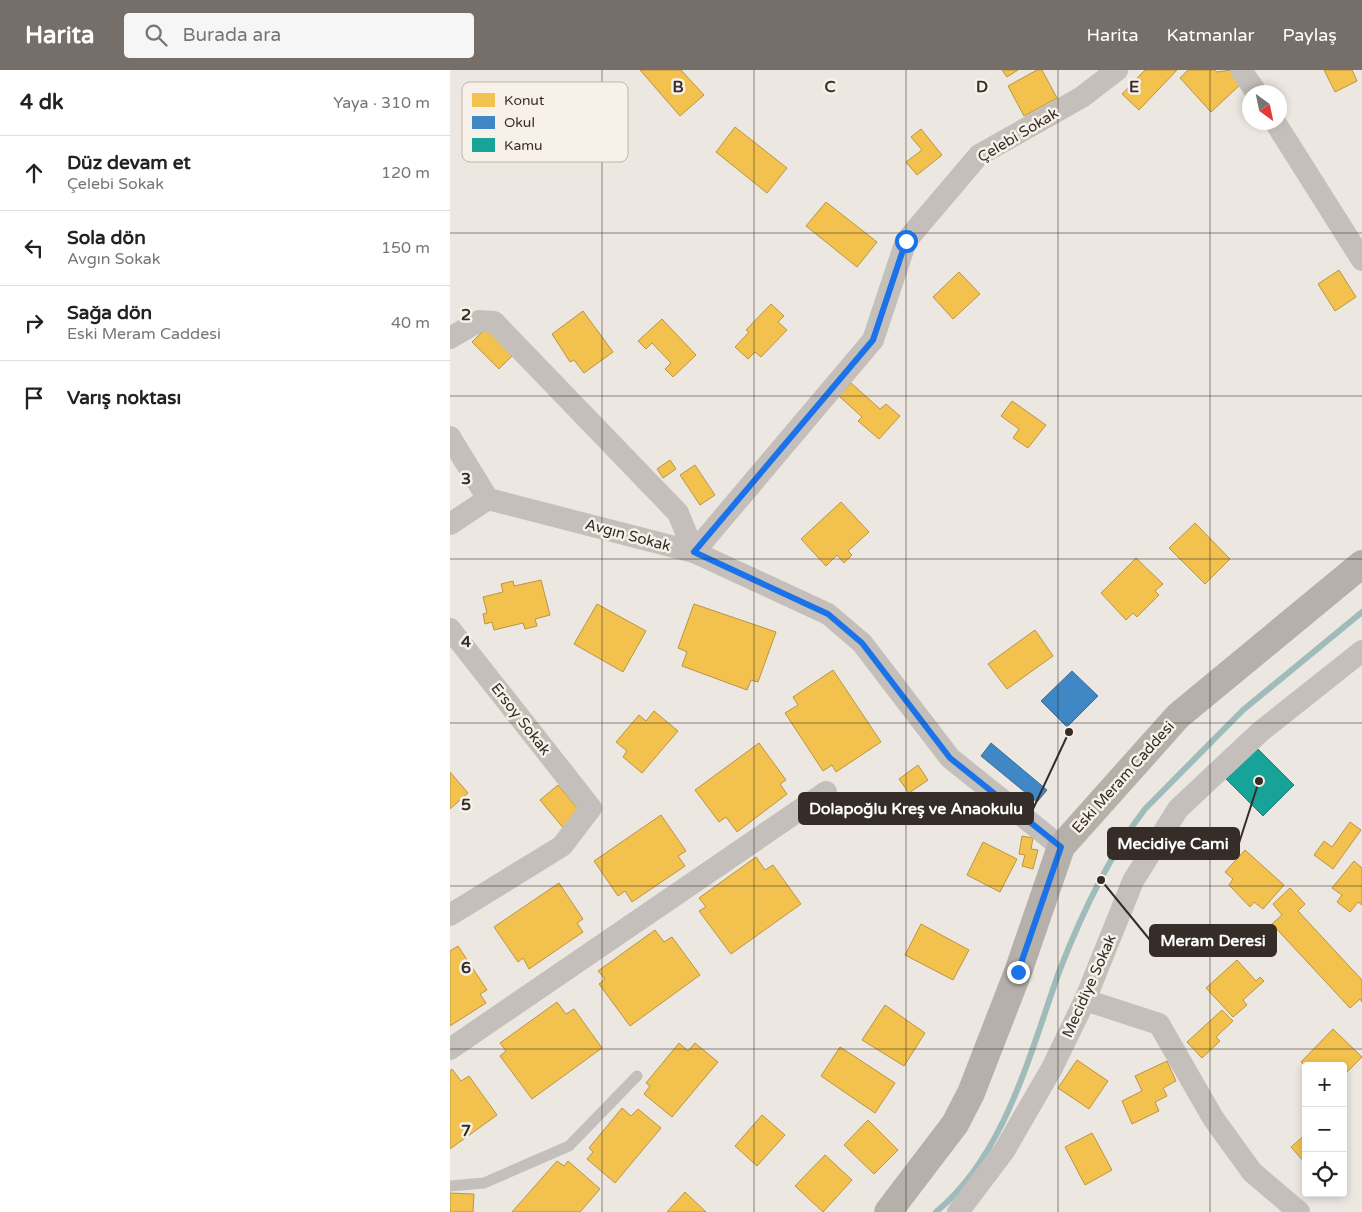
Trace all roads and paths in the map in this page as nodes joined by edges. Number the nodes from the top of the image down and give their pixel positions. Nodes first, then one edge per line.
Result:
1 (1117, 70) edge
2 (1241, 70) edge
3 (1251, 85) edge
4 (1279, 130) edge
5 (1362, 260) edge
6 (450, 338) edge
7 (450, 437) edge
8 (488, 499) junction
9 (450, 524) edge
10 (694, 552) junction
11 (1362, 564) edge
12 (450, 630) edge
13 (1362, 651) edge
14 (826, 792) dead end
15 (1061, 847) junction
16 (450, 915) edge
17 (1085, 1000) junction
18 (450, 1050) edge
19 (637, 1076) dead end
20 (450, 1186) edge
21 (888, 1212) edge
22 (958, 1212) edge
23 (1299, 1212) edge

1 - 10 street, Çelebi Sokak
2 - 3 street
4 - 5 street
6 - 10 street
7 - 8 street
8 - 9 street
8 - 10 street, Avgın Sokak
10 - 15 street, Avgın Sokak
11 - 15 street, Eski Meram Caddesi
12 - 16 street, Ersoy Sokak
13 - 17 street, Mecidiye Sokak
14 - 18 street
15 - 21 street, Eski Meram Caddesi
17 - 22 street, Mecidiye Sokak
17 - 23 street
19 - 20 lane

